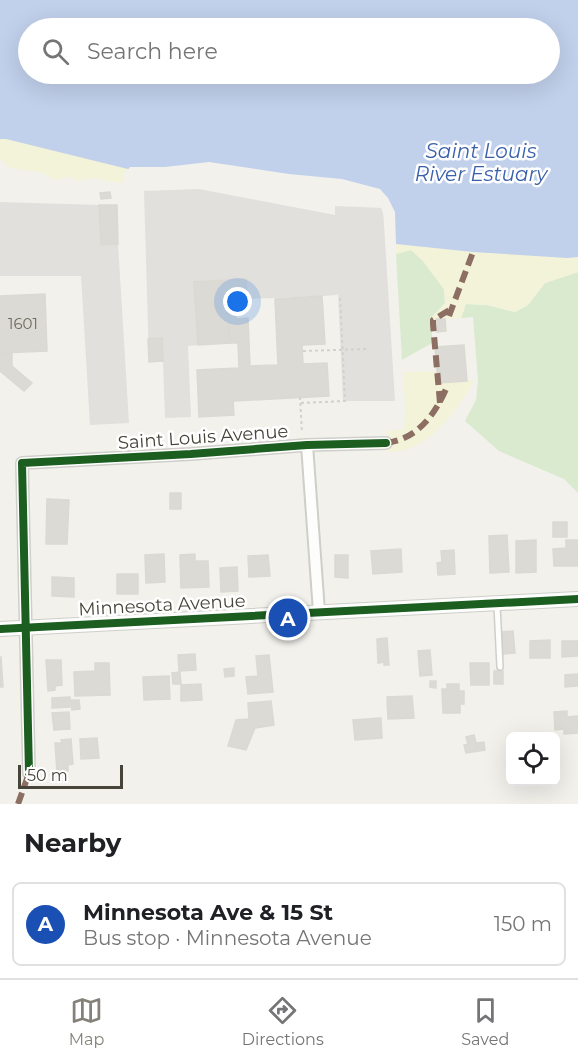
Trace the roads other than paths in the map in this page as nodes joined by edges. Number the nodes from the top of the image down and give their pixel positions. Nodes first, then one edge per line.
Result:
1 (386, 443) dead end
2 (305, 445) junction
3 (578, 599) edge
4 (497, 603) junction
5 (319, 612) junction
6 (25, 628) junction
7 (0, 629) edge
8 (500, 667) dead end
9 (29, 773) dead end

1 - 2 street, Saint Louis Avenue
2 - 5 street
2 - 6 street, Saint Louis Avenue
3 - 4 street, Minnesota Avenue
4 - 5 street, Minnesota Avenue
4 - 8 lane
5 - 6 street, Minnesota Avenue
6 - 7 street, Minnesota Avenue
6 - 9 street

